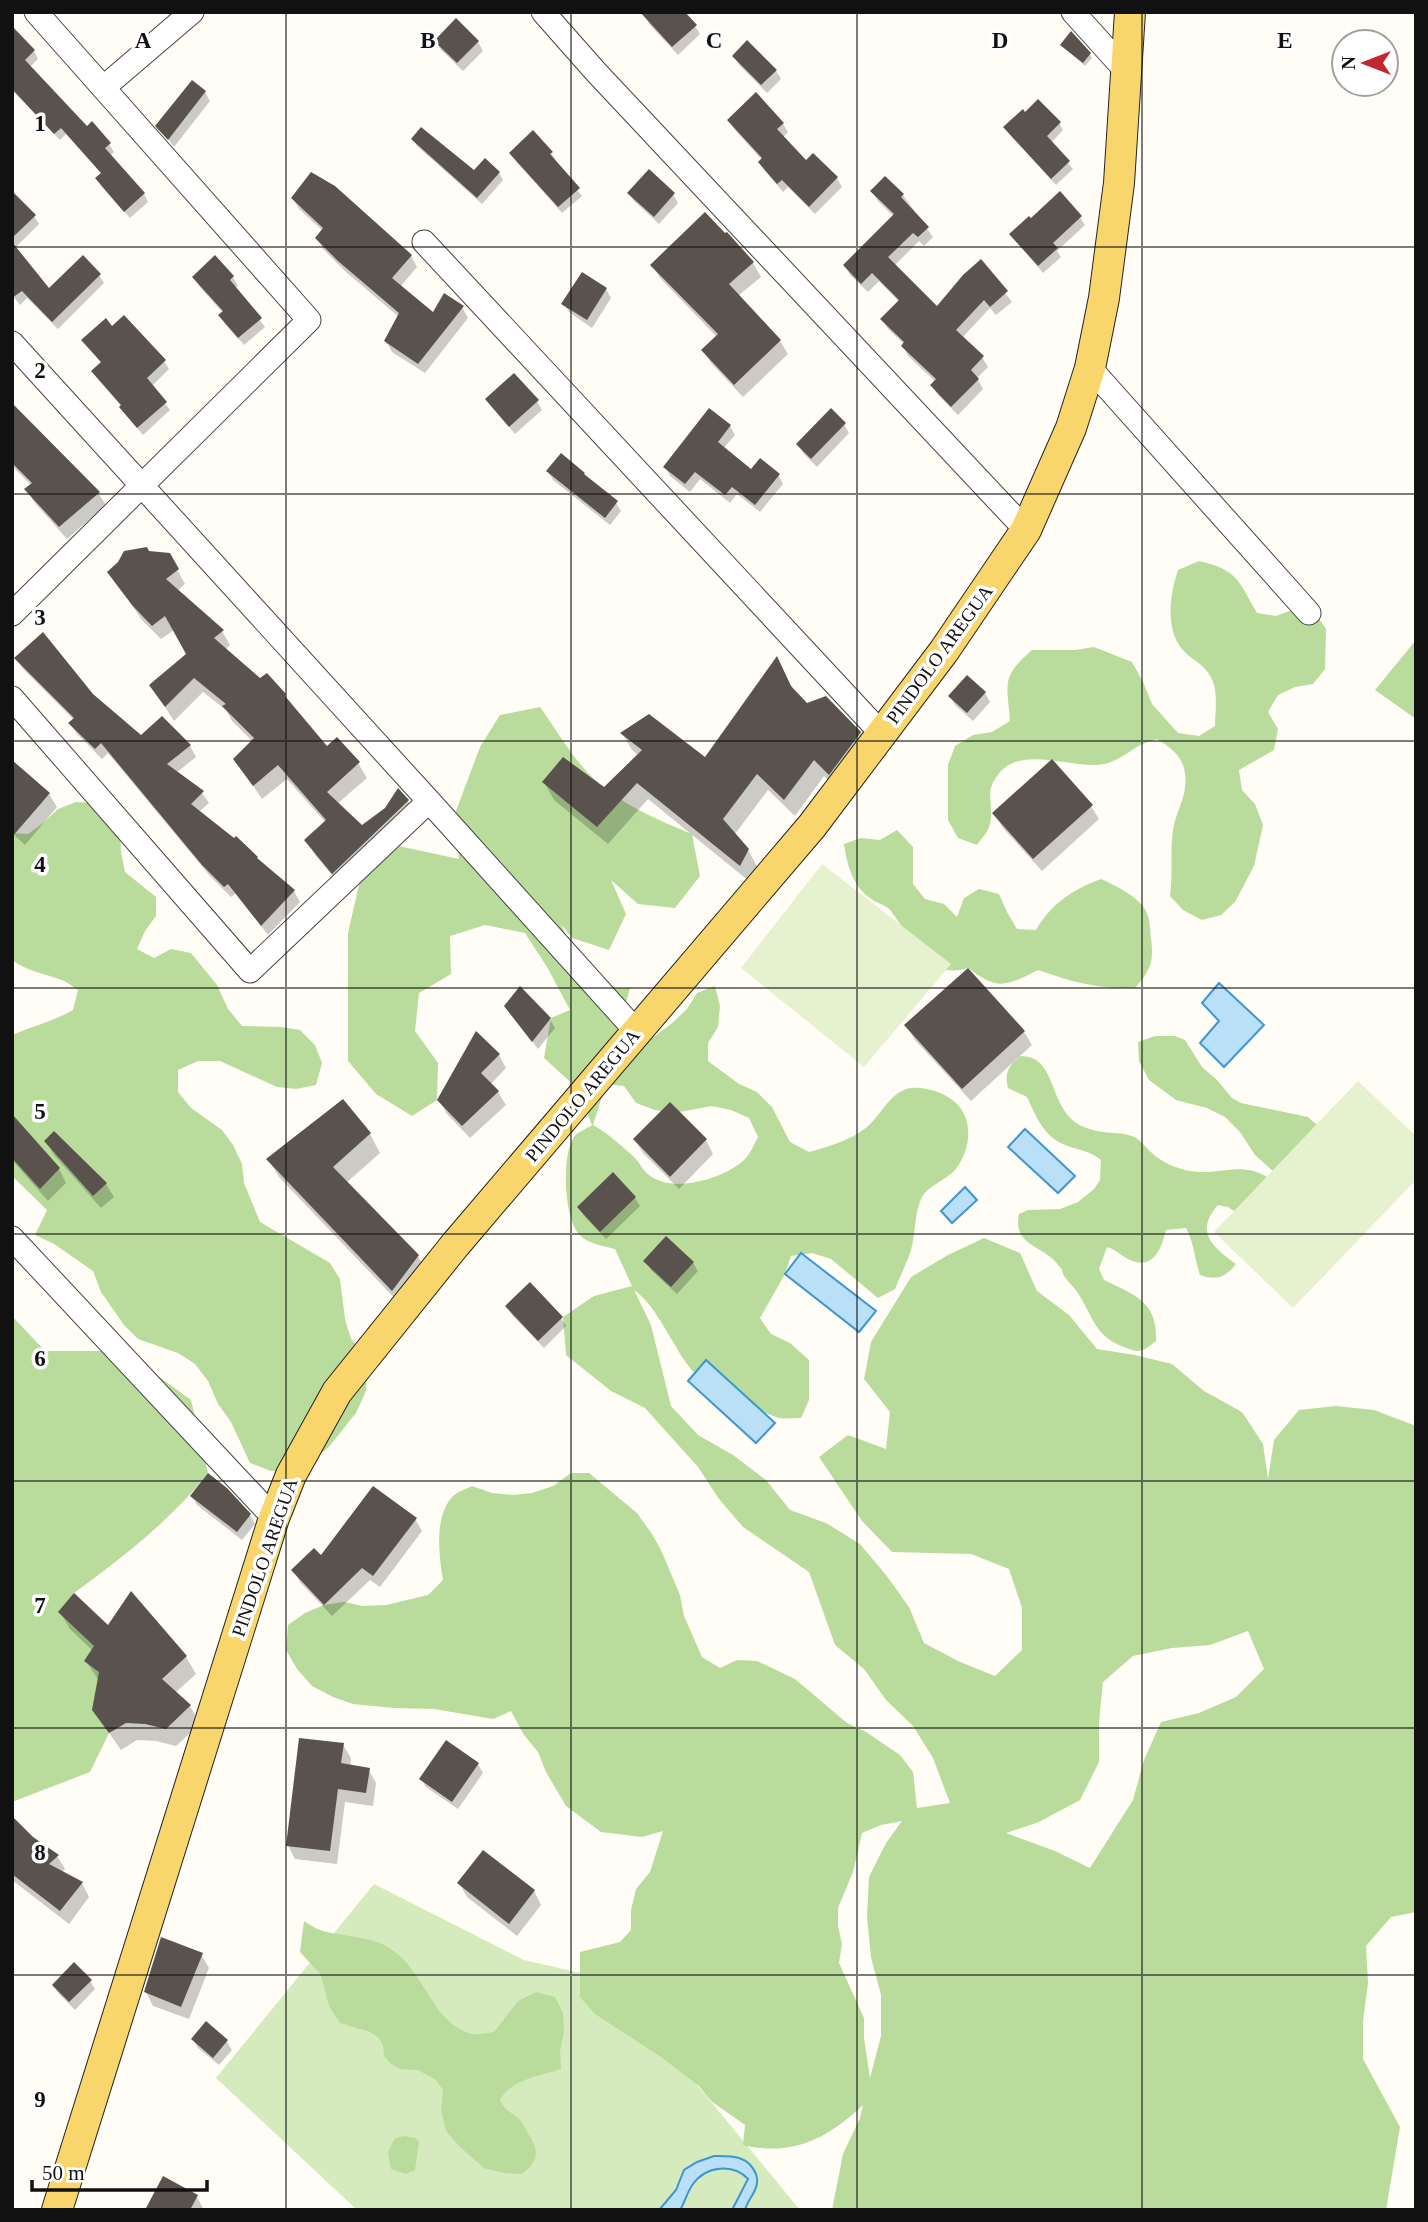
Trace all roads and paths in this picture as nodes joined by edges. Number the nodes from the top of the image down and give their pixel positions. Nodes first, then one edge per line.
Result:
1 (36, 12) edge
2 (192, 12) edge
3 (543, 12) edge
4 (1073, 12) edge
5 (1130, 12) edge
6 (1127, 72) junction
7 (103, 88) junction
8 (424, 242) dead end
9 (12, 344) edge
10 (1090, 368) junction
11 (142, 485) junction
12 (1026, 530) junction
13 (1309, 612) dead end
14 (12, 614) edge
15 (12, 698) edge
16 (882, 734) junction
17 (429, 801) junction
18 (636, 1031) junction
19 (12, 1238) edge
20 (274, 1518) junction
21 (57, 2210) edge

1 - 7 street
2 - 7 street
3 - 12 street
4 - 6 street
5 - 6 main road, PINDOLO AREGUA
6 - 10 main road, PINDOLO AREGUA
7 - 11 street
8 - 16 street
9 - 11 street
10 - 12 main road, PINDOLO AREGUA
10 - 13 street
11 - 14 street
11 - 17 street
12 - 16 main road, PINDOLO AREGUA
15 - 17 street
16 - 18 main road, PINDOLO AREGUA
17 - 18 street
18 - 20 main road, PINDOLO AREGUA
19 - 20 street
20 - 21 main road, PINDOLO AREGUA

